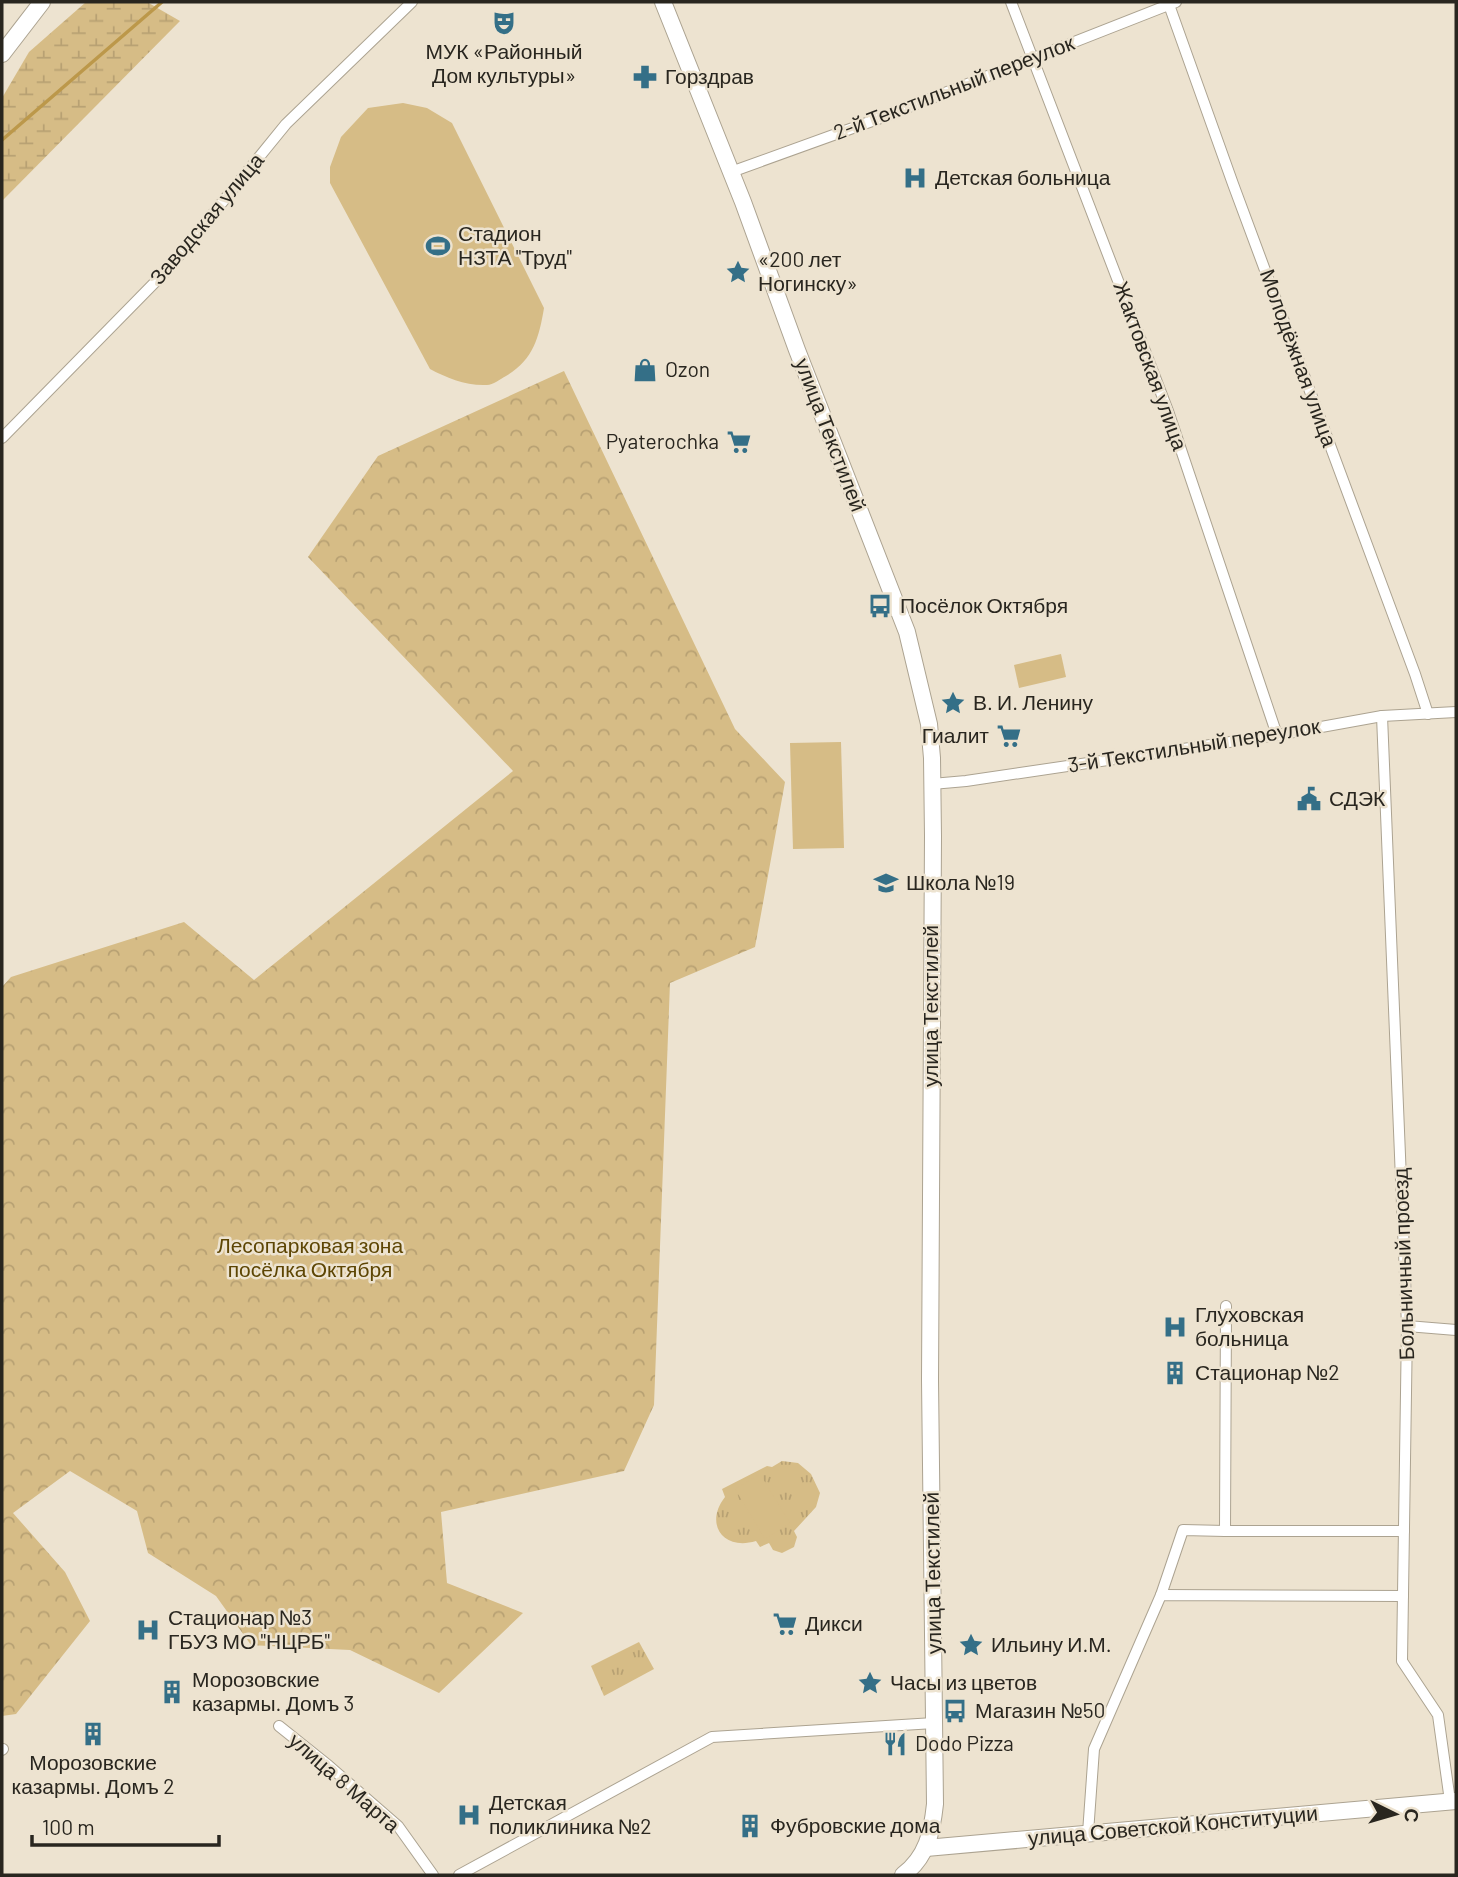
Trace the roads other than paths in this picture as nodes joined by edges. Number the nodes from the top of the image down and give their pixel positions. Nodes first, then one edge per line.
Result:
1 (412, 2) edge
2 (663, 2) edge
3 (1010, 2) edge
4 (1171, 3) edge
5 (33, 6) edge
6 (2, 54) edge
7 (1031, 57) junction
8 (731, 172) junction
9 (2, 438) edge
10 (1456, 712) edge
11 (1428, 714) junction
12 (1382, 716) junction
13 (1277, 735) junction
14 (932, 783) junction
15 (1226, 1306) dead end
16 (1407, 1326) junction
17 (1456, 1330) edge
18 (1225, 1531) junction
19 (1404, 1531) junction
20 (1161, 1595) junction
21 (1403, 1597) junction
22 (934, 1723) junction
23 (279, 1726) dead end
24 (1453, 1801) edge
25 (1088, 1833) junction
26 (926, 1848) junction
27 (433, 1875) edge
28 (459, 1875) edge
29 (903, 1875) edge

1 - 9 street, Заводская улица
2 - 8 street, улица Текстилей
3 - 7 street, Жактовская улица
4 - 7 street, 2-й Текстильный переулок
4 - 11 street, Молодёжная улица
5 - 6 street
7 - 8 street, 2-й Текстильный переулок
7 - 13 street, Жактовская улица
8 - 14 street, улица Текстилей
10 - 11 street, 3-й Текстильный переулок
11 - 12 street, 3-й Текстильный переулок
12 - 13 street, 3-й Текстильный переулок
12 - 16 street, Больничный проезд
13 - 14 street, 3-й Текстильный переулок
14 - 22 street, улица Текстилей
15 - 18 street
16 - 17 street
16 - 19 street, Больничный проезд
18 - 19 street
18 - 20 street
19 - 21 street, Больничный проезд
20 - 21 street
20 - 25 street
21 - 24 street, Больничный проезд
22 - 26 street, улица Текстилей
22 - 28 street
23 - 27 street, улица 8 Марта
24 - 25 street, улица Советской Конституции
25 - 26 street, улица Советской Конституции
26 - 29 street

